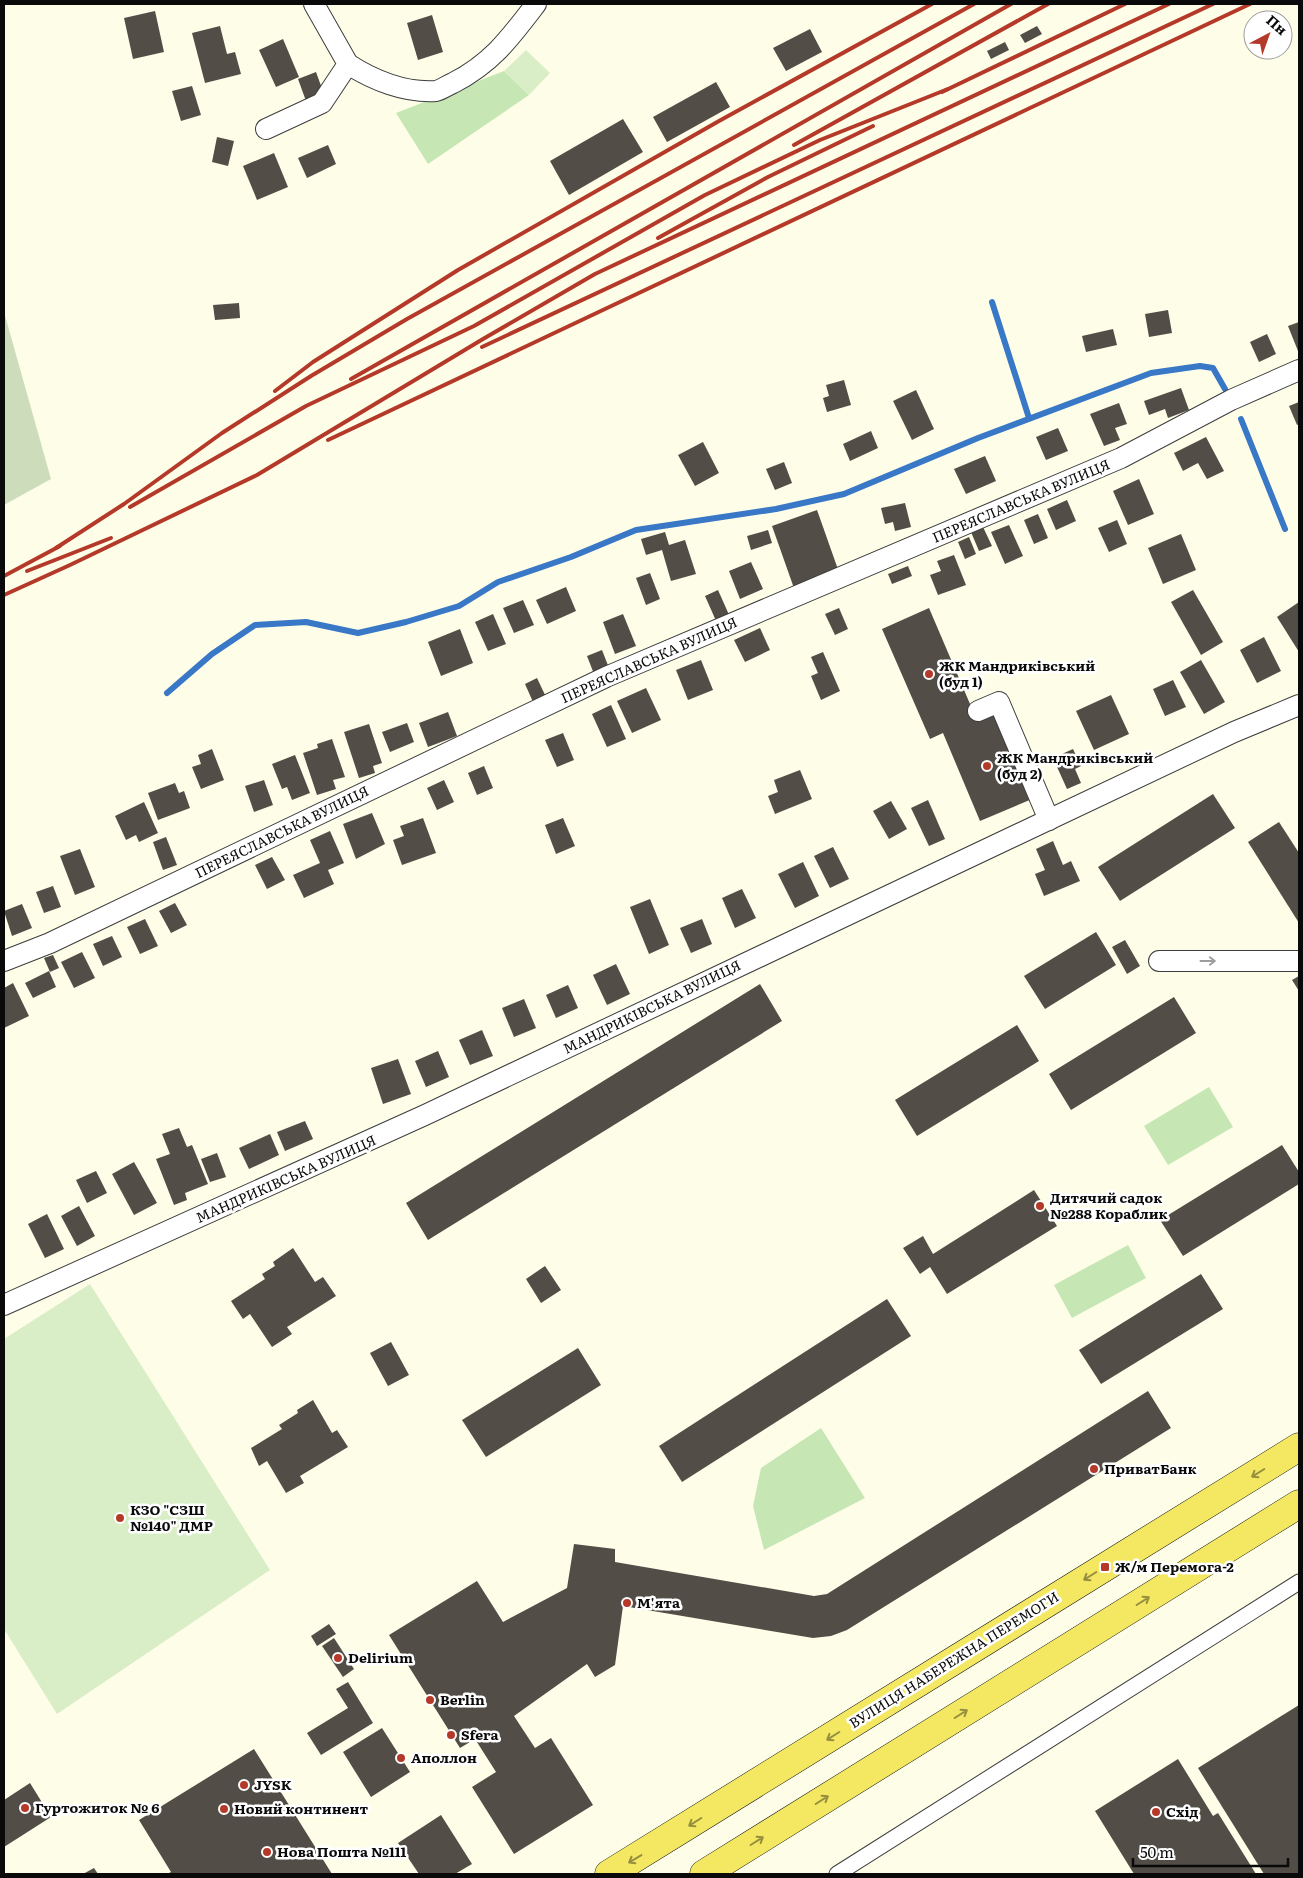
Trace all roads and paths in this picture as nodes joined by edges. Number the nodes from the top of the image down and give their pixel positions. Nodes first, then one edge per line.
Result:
1 (314, 4) edge
2 (536, 4) edge
3 (348, 64) junction
4 (266, 129) dead end
5 (1299, 370) edge
6 (1299, 706) edge
7 (978, 711) dead end
8 (1049, 820) junction
9 (1159, 961) dead end
10 (1299, 961) edge
11 (4, 962) edge
12 (4, 1304) edge
13 (1299, 1447) edge
14 (1299, 1504) edge
15 (1299, 1582) edge
16 (610, 1874) edge
17 (704, 1874) edge
18 (837, 1874) edge

1 - 3 street
2 - 3 street
3 - 4 street
5 - 11 street, ПЕРЕЯСЛАВСЬКА ВУЛИЦЯ
6 - 8 street, МАНДРИКІВСЬКА ВУЛИЦЯ
7 - 8 street
8 - 12 street, МАНДРИКІВСЬКА ВУЛИЦЯ
9 -> 10 street
13 -> 16 main road, ВУЛИЦЯ НАБЕРЕЖНА ПЕРЕМОГИ
17 -> 14 main road
15 - 18 street

